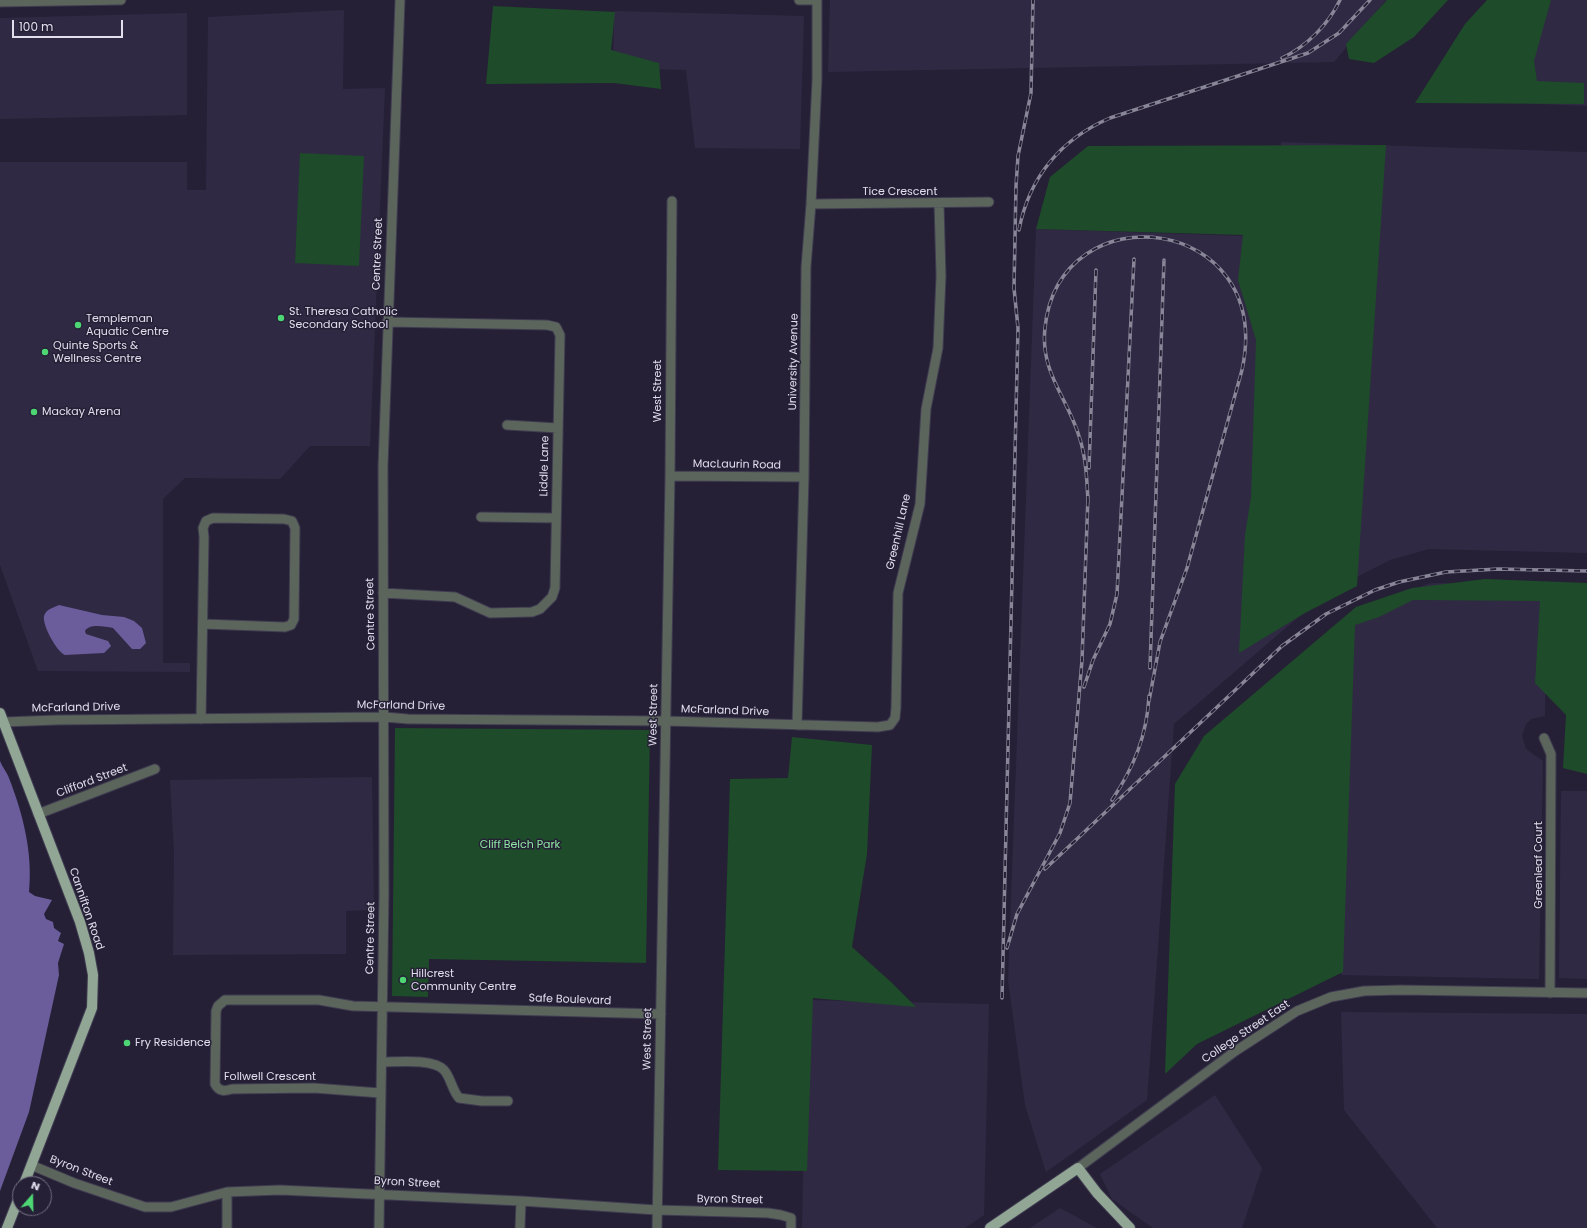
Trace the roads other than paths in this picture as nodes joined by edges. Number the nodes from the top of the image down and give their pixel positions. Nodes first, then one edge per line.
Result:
1 (121, 0) edge
2 (400, 0) edge
3 (799, 0) edge
4 (817, 0) edge
5 (0, 2) edge
6 (672, 202) dead end
7 (990, 202) dead end
8 (938, 203) junction
9 (811, 204) junction
10 (387, 322) junction
11 (507, 425) dead end
12 (558, 428) junction
13 (670, 476) junction
14 (804, 477) junction
15 (481, 517) dead end
16 (556, 518) junction
17 (383, 594) junction
18 (203, 624) junction
19 (2, 717) edge
20 (385, 717) junction
21 (201, 719) junction
22 (666, 721) junction
23 (797, 725) junction
24 (1544, 738) dead end
25 (155, 769) dead end
26 (38, 814) junction
27 (1550, 993) junction
28 (1587, 993) edge
29 (382, 1006) junction
30 (661, 1014) junction
31 (382, 1062) junction
32 (380, 1093) junction
33 (508, 1101) dead end
34 (31, 1165) junction
35 (1078, 1168) junction
36 (27, 1176) edge
37 (227, 1192) junction
38 (380, 1194) junction
39 (521, 1201) junction
40 (658, 1210) junction
41 (12, 1215) edge
42 (7, 1228) edge
43 (227, 1228) edge
44 (379, 1228) edge
45 (520, 1228) edge
46 (657, 1228) edge
47 (791, 1228) edge
48 (990, 1228) edge
49 (1130, 1228) edge

1 - 5 street
2 - 10 street, Centre Street
3 - 4 street
4 - 9 street, University Avenue
6 - 13 street, West Street
7 - 8 street, Tice Crescent
8 - 9 street, Tice Crescent
8 - 23 street, Greenhill Lane
9 - 14 street, University Avenue
10 - 12 street, Liddle Lane
10 - 17 street, Centre Street
11 - 12 street
12 - 16 street, Liddle Lane
13 - 14 street, MacLaurin Road
13 - 22 street, West Street
14 - 23 street, University Avenue
15 - 16 street
16 - 17 street, Liddle Lane
17 - 20 street, Centre Street
18 - 18 street
18 - 21 street
19 - 21 street, McFarland Drive
19 - 26 main road, Cannifton Road
20 - 21 street, McFarland Drive
20 - 22 street, McFarland Drive
20 - 29 street, Centre Street
22 - 23 street, McFarland Drive
22 - 30 street, West Street
24 - 27 street, Greenleaf Court
25 - 26 street, Clifford Street
26 - 34 main road, Cannifton Road
27 - 28 street, College Street East
27 - 35 street, College Street East
29 - 30 street, Safe Boulevard
29 - 31 street, Centre Street
29 - 32 street, Follwell Crescent
30 - 40 street, West Street
31 - 32 street, Centre Street
31 - 33 street
32 - 38 street, Centre Street
34 - 36 main road, Cannifton Road
34 - 37 street, Byron Street
35 - 48 main road, College Street East
35 - 49 main road
37 - 38 street, Byron Street
37 - 43 street
38 - 39 street, Byron Street
38 - 44 street, Centre Street
39 - 40 street, Byron Street
39 - 45 street
40 - 46 street, West Street
40 - 47 street, Byron Street
41 - 42 main road

